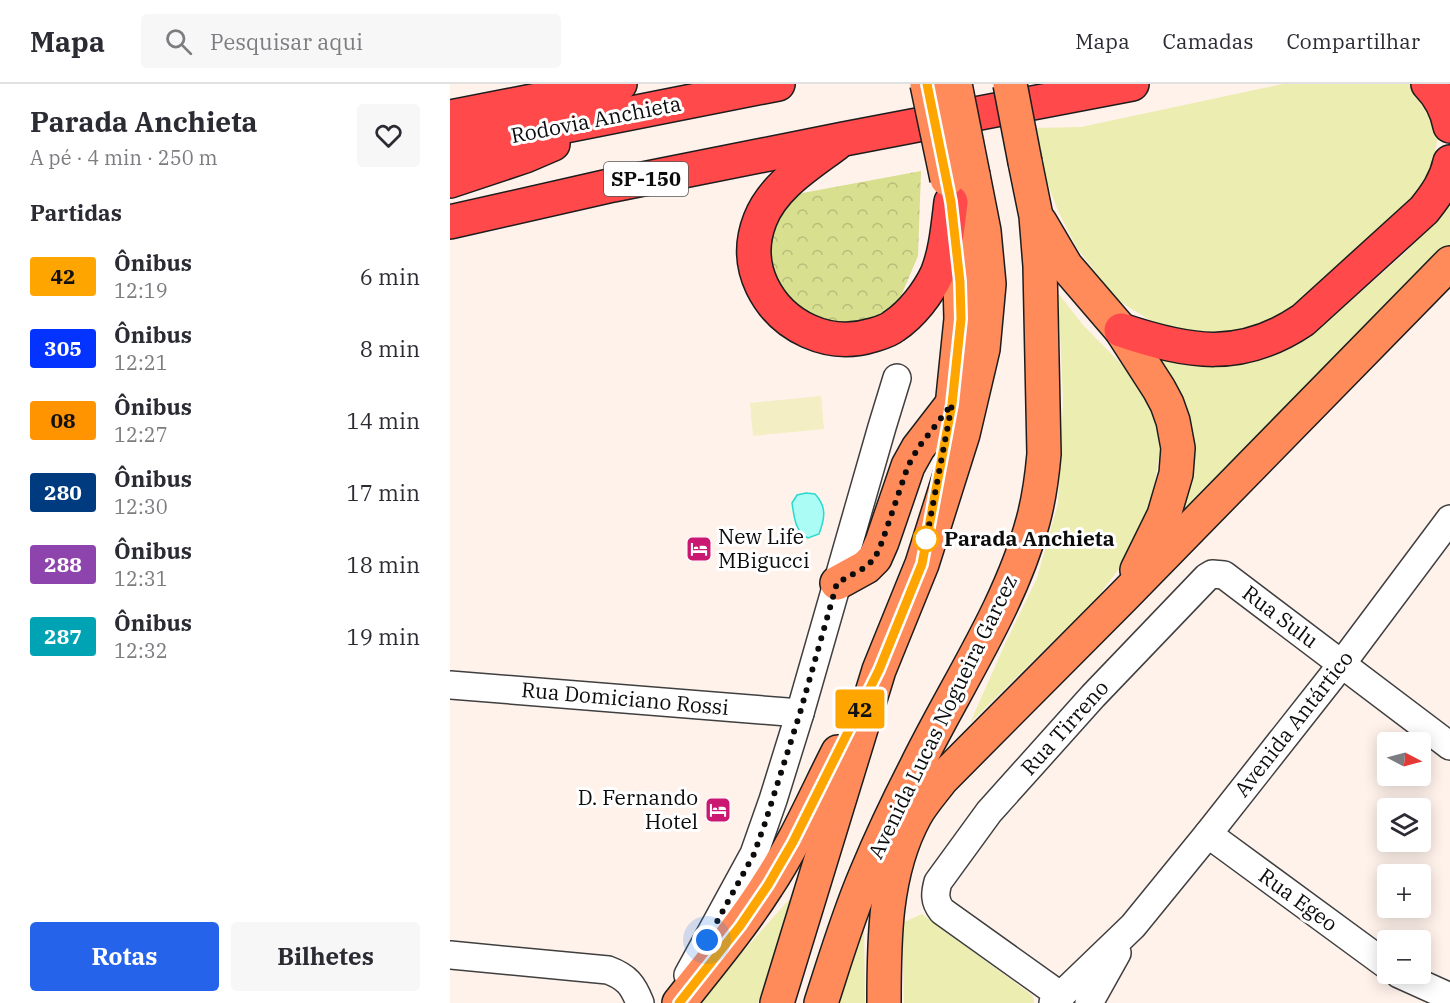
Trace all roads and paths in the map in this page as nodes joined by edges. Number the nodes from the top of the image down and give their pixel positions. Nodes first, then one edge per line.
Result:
1 (612, 84) edge
2 (620, 84) edge
3 (778, 84) edge
4 (927, 84) edge
5 (955, 84) edge
6 (1010, 84) edge
7 (1132, 84) edge
8 (1428, 84) edge
9 (450, 100) edge
10 (450, 117) edge
11 (598, 120) junction
12 (1450, 126) edge
13 (844, 139) junction
14 (450, 149) edge
15 (1450, 162) edge
16 (450, 181) edge
17 (957, 185) junction
18 (1036, 216) junction
19 (450, 222) edge
20 (1450, 263) edge
21 (1121, 330) junction
22 (897, 378) dead end
23 (952, 404) junction
24 (1450, 519) edge
25 (922, 564) junction
26 (1224, 575) joint
27 (837, 583) junction
28 (1122, 598) junction
29 (1342, 664) junction
30 (879, 670) junction
31 (450, 685) edge
32 (800, 713) junction
33 (1450, 746) edge
34 (1208, 834) junction
35 (1132, 926) junction
36 (450, 955) edge
37 (1377, 958) edge
38 (1421, 984) edge
39 (1450, 997) edge
40 (1057, 1000) edge
41 (640, 1003) edge
42 (678, 1003) edge
43 (777, 1003) edge
44 (821, 1003) edge
45 (884, 1003) edge
46 (1089, 1003) edge

1 - 9 highway
2 - 10 highway, Rodovia Anchieta
3 - 11 highway, Rodovia Anchieta
4 - 17 main road, bridge
5 - 17 main road, bridge
6 - 18 main road, Avenida Lucas Nogueira Garcez, bridge
7 - 13 highway, SP-150
8 - 12 highway
11 - 14 highway, Rodovia Anchieta
11 - 16 highway
13 - 17 highway
13 - 19 highway, SP-150
15 - 21 highway
17 - 23 main road
17 - 25 main road
18 - 21 main road
18 - 44 main road, Avenida Lucas Nogueira Garcez
20 - 28 main road, Avenida Lucas Nogueira Garcez
21 - 28 main road
22 - 27 street
23 - 25 main road
23 - 27 main road
24 - 29 street, Avenida Antártico
25 - 30 main road
26 - 29 street, Rua Sulu
26 - 40 street, Rua Tirreno
27 - 32 street
28 - 45 main road, Avenida Lucas Nogueira Garcez
29 - 33 street, Rua Sulu
29 - 34 street, Avenida Antártico
30 - 42 main road
30 - 43 main road
31 - 32 street, Rua Domiciano Rossi
32 - 42 street
34 - 35 street, Avenida Antártico
34 - 37 street, Rua Egeo
35 - 40 street, Avenida Antártico
35 - 46 street, Avenida Antártico
36 - 41 street
38 - 39 street

